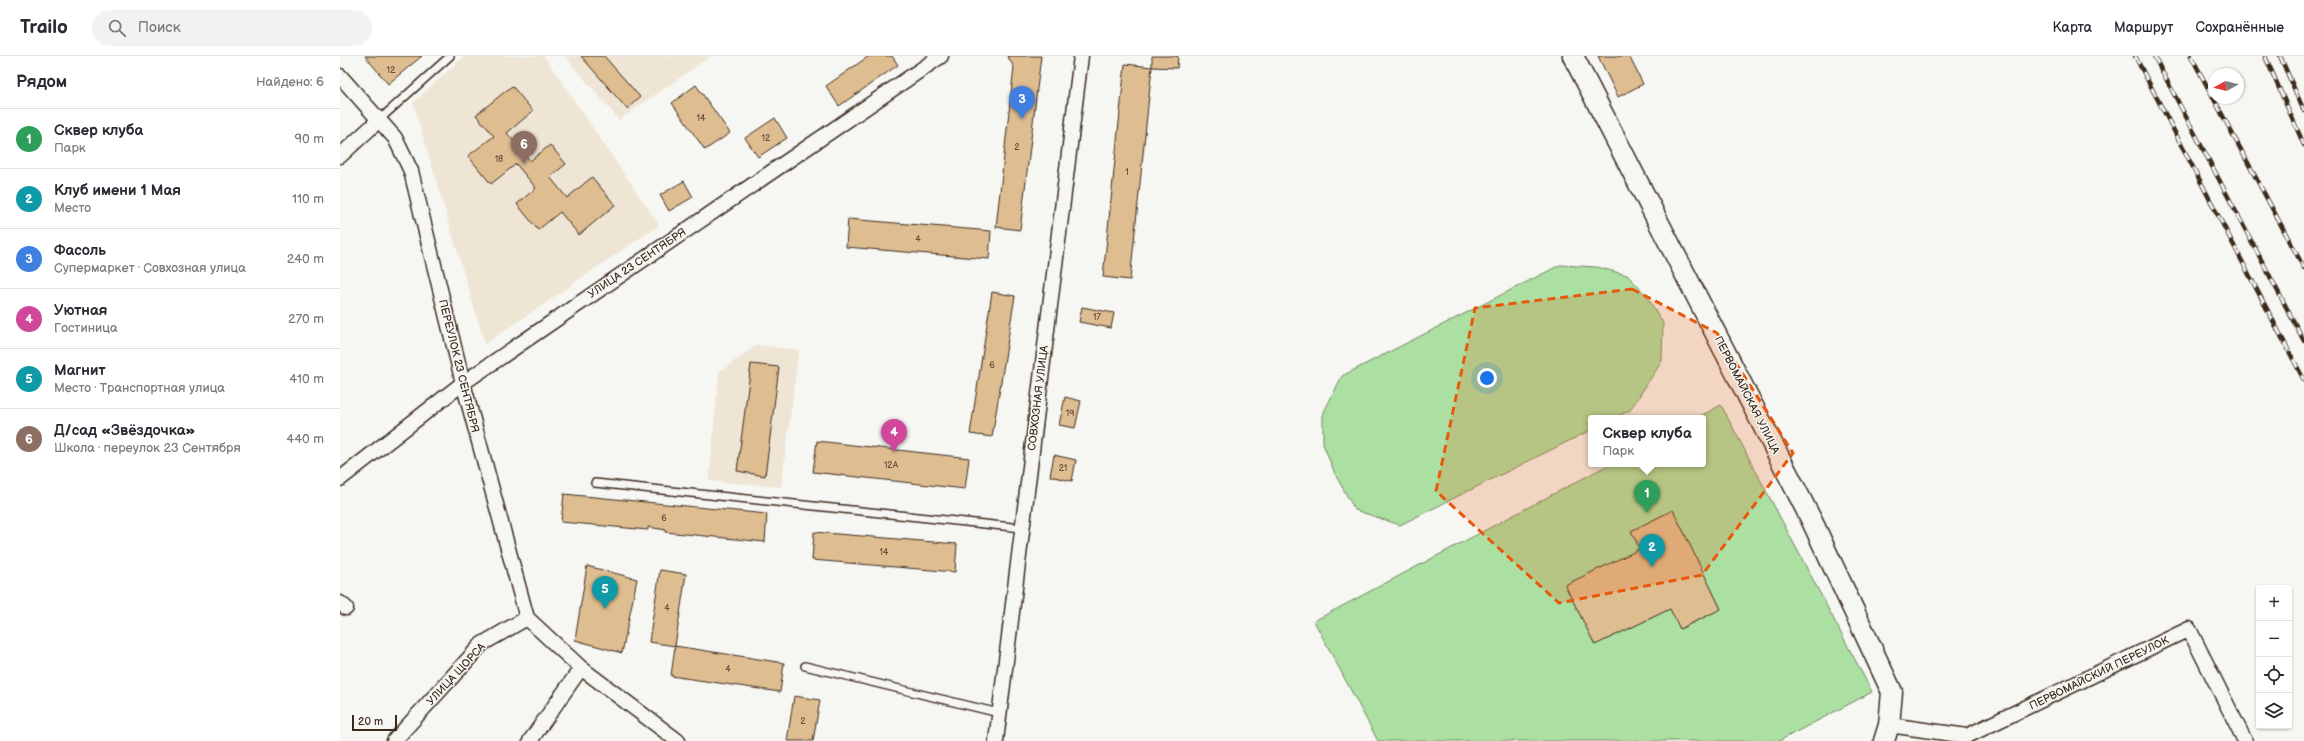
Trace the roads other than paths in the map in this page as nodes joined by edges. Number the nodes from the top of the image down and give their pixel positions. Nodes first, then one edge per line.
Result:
1 (450, 56) edge
2 (941, 56) edge
3 (1081, 56) edge
4 (1573, 56) edge
5 (340, 76) edge
6 (379, 120) junction
7 (340, 156) edge
8 (463, 382) junction
9 (340, 478) edge
10 (595, 483) dead end
11 (1022, 528) junction
12 (527, 618) junction
13 (805, 666) dead end
14 (581, 668) junction
15 (999, 713) junction
16 (1886, 733) edge
17 (675, 740) edge
18 (394, 741) edge
19 (530, 741) edge
20 (996, 741) edge
21 (2246, 741) edge

1 - 6 lane
2 - 8 street, УЛИЦА 23 СЕНТЯБРЯ
3 - 11 street, СОВХОЗНАЯ УЛИЦА
4 - 16 street, ПЕРВОМАЙСКАЯ УЛИЦА
5 - 6 street, ПЕРЕУЛОК 23 СЕНТЯБРЯ
6 - 7 street
6 - 8 street, ПЕРЕУЛОК 23 СЕНТЯБРЯ
8 - 9 street, УЛИЦА 23 СЕНТЯБРЯ
8 - 12 street, ПЕРЕУЛОК 23 СЕНТЯБРЯ
10 - 11 lane
11 - 15 street, СОВХОЗНАЯ УЛИЦА
12 - 14 street
12 - 18 street, УЛИЦА ЩОРСА
13 - 15 lane
14 - 17 street
14 - 19 street
15 - 20 street, СОВХОЗНАЯ УЛИЦА
16 - 21 street, ПЕРВОМАЙСКИЙ ПЕРЕУЛОК

